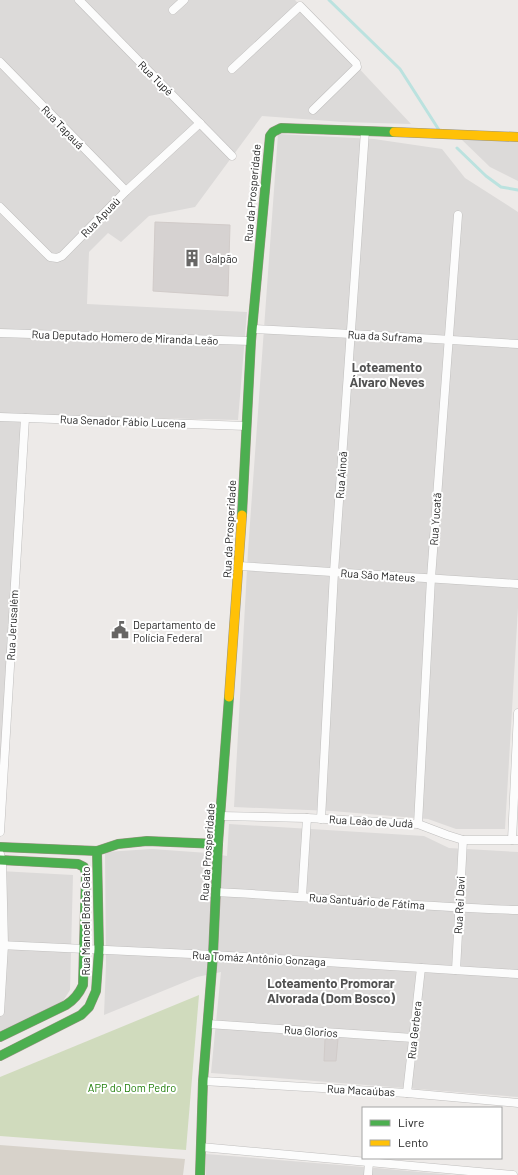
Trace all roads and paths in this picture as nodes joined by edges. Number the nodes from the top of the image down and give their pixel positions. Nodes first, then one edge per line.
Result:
1 (79, 0) edge
2 (184, 0) edge
3 (298, 3) edge
4 (173, 10) dead end
5 (0, 62) edge
6 (232, 69) dead end
7 (313, 110) dead end
8 (200, 123) junction
9 (365, 131) junction
10 (518, 137) edge
11 (232, 156) dead end
12 (126, 191) junction
13 (0, 207) edge
14 (458, 214) dead end
15 (252, 329) junction
16 (0, 334) edge
17 (351, 334) junction
18 (449, 339) junction
19 (251, 342) junction
20 (518, 344) edge
21 (0, 417) edge
22 (24, 418) junction
23 (246, 426) junction
24 (239, 566) junction
25 (334, 572) junction
26 (431, 578) junction
27 (518, 584) edge
28 (518, 712) edge
29 (517, 765) edge
30 (221, 816) junction
31 (307, 818) junction
32 (321, 819) junction
33 (418, 824) junction
34 (0, 832) edge
35 (463, 840) junction
36 (515, 840) edge
37 (218, 844) junction
38 (0, 847) edge
39 (97, 851) junction
40 (1, 858) edge
41 (216, 892) junction
42 (302, 896) junction
43 (459, 908) junction
44 (518, 910) edge
45 (2, 945) edge
46 (84, 949) junction
47 (99, 949) junction
48 (213, 955) junction
49 (421, 968) junction
50 (456, 970) junction
51 (518, 974) edge
52 (0, 1012) edge
53 (208, 1024) junction
54 (0, 1038) edge
55 (414, 1038) junction
56 (0, 1056) edge
57 (203, 1081) junction
58 (407, 1093) junction
59 (518, 1103) edge
60 (201, 1147) junction
61 (369, 1162) junction
62 (200, 1175) edge
63 (368, 1175) edge
64 (513, 1175) edge

1 - 8 street, Rua Tupé
2 - 4 street
3 - 6 street
3 - 7 street
5 - 12 street, Rua Tapauá
8 - 11 street, Rua Tupé
8 - 12 street, Rua Apuaú
9 - 10 street, Rua da Prosperidade
9 - 15 street, Rua da Prosperidade
9 - 17 street, Rua Ainoã
12 - 13 street, Rua Apuaú
14 - 18 street, Rua Yucatã
15 - 17 street, Rua da Suframa
15 - 19 street, Rua da Prosperidade
16 - 19 street, Rua Deputado Homero de Miranda Leão
17 - 18 street, Rua da Suframa
17 - 25 street, Rua Ainoã
18 - 20 street, Rua da Suframa
18 - 26 street, Rua Yucatã
19 - 23 street, Rua da Prosperidade
21 - 22 street, Rua Senador Fábio Lucena
22 - 23 street, Rua Senador Fábio Lucena
22 - 34 street, Rua Jerusalém
23 - 24 street, Rua da Prosperidade
24 - 25 street, Rua São Mateus
24 - 30 street, Rua da Prosperidade
25 - 26 street, Rua São Mateus
25 - 32 street, Rua Ainoã
26 - 27 street, Rua São Mateus
26 - 33 street, Rua Yucatã
28 - 29 street
29 - 36 street
30 - 31 street, Rua Leão de Judá
30 - 37 street, Rua da Prosperidade
31 - 32 street, Rua Leão de Judá
31 - 42 street
32 - 33 street, Rua Leão de Judá
33 - 35 street, Rua Leão de Judá
35 - 36 street, Rua Leão de Judá
35 - 43 street, Rua Rei Davi
37 - 39 street
37 - 41 street, Rua da Prosperidade
38 - 39 street
39 - 47 street, Rua Manoel Borba Gato
40 - 45 street
40 - 46 street, Rua Manoel Borba Gato
41 - 42 street, Rua Santuário de Fátima
41 - 48 street, Rua da Prosperidade
42 - 43 street, Rua Santuário de Fátima
43 - 44 street, Rua Santuário de Fátima
43 - 50 street, Rua Rei Davi
45 - 46 street, Rua Tomáz Antônio Gonzaga
45 - 52 street
46 - 47 street, Rua Tomáz Antônio Gonzaga
46 - 54 street, Rua Manoel Borba Gato
47 - 48 street, Rua Tomáz Antônio Gonzaga
47 - 56 street, Rua Manoel Borba Gato
48 - 49 street, Rua Tomáz Antônio Gonzaga
48 - 53 street, Rua da Prosperidade
49 - 50 street, Rua Tomáz Antônio Gonzaga
49 - 55 street, Rua Gerbera
50 - 51 street, Rua Tomáz Antônio Gonzaga
53 - 55 street, Rua Glorios
53 - 57 street, Rua da Prosperidade
55 - 58 street, Rua Gerbera
57 - 58 street, Rua Macaúbas
57 - 60 street, Rua da Prosperidade
58 - 59 street, Rua Macaúbas
60 - 61 street
60 - 62 street, Rua da Prosperidade
61 - 63 street
61 - 64 street

